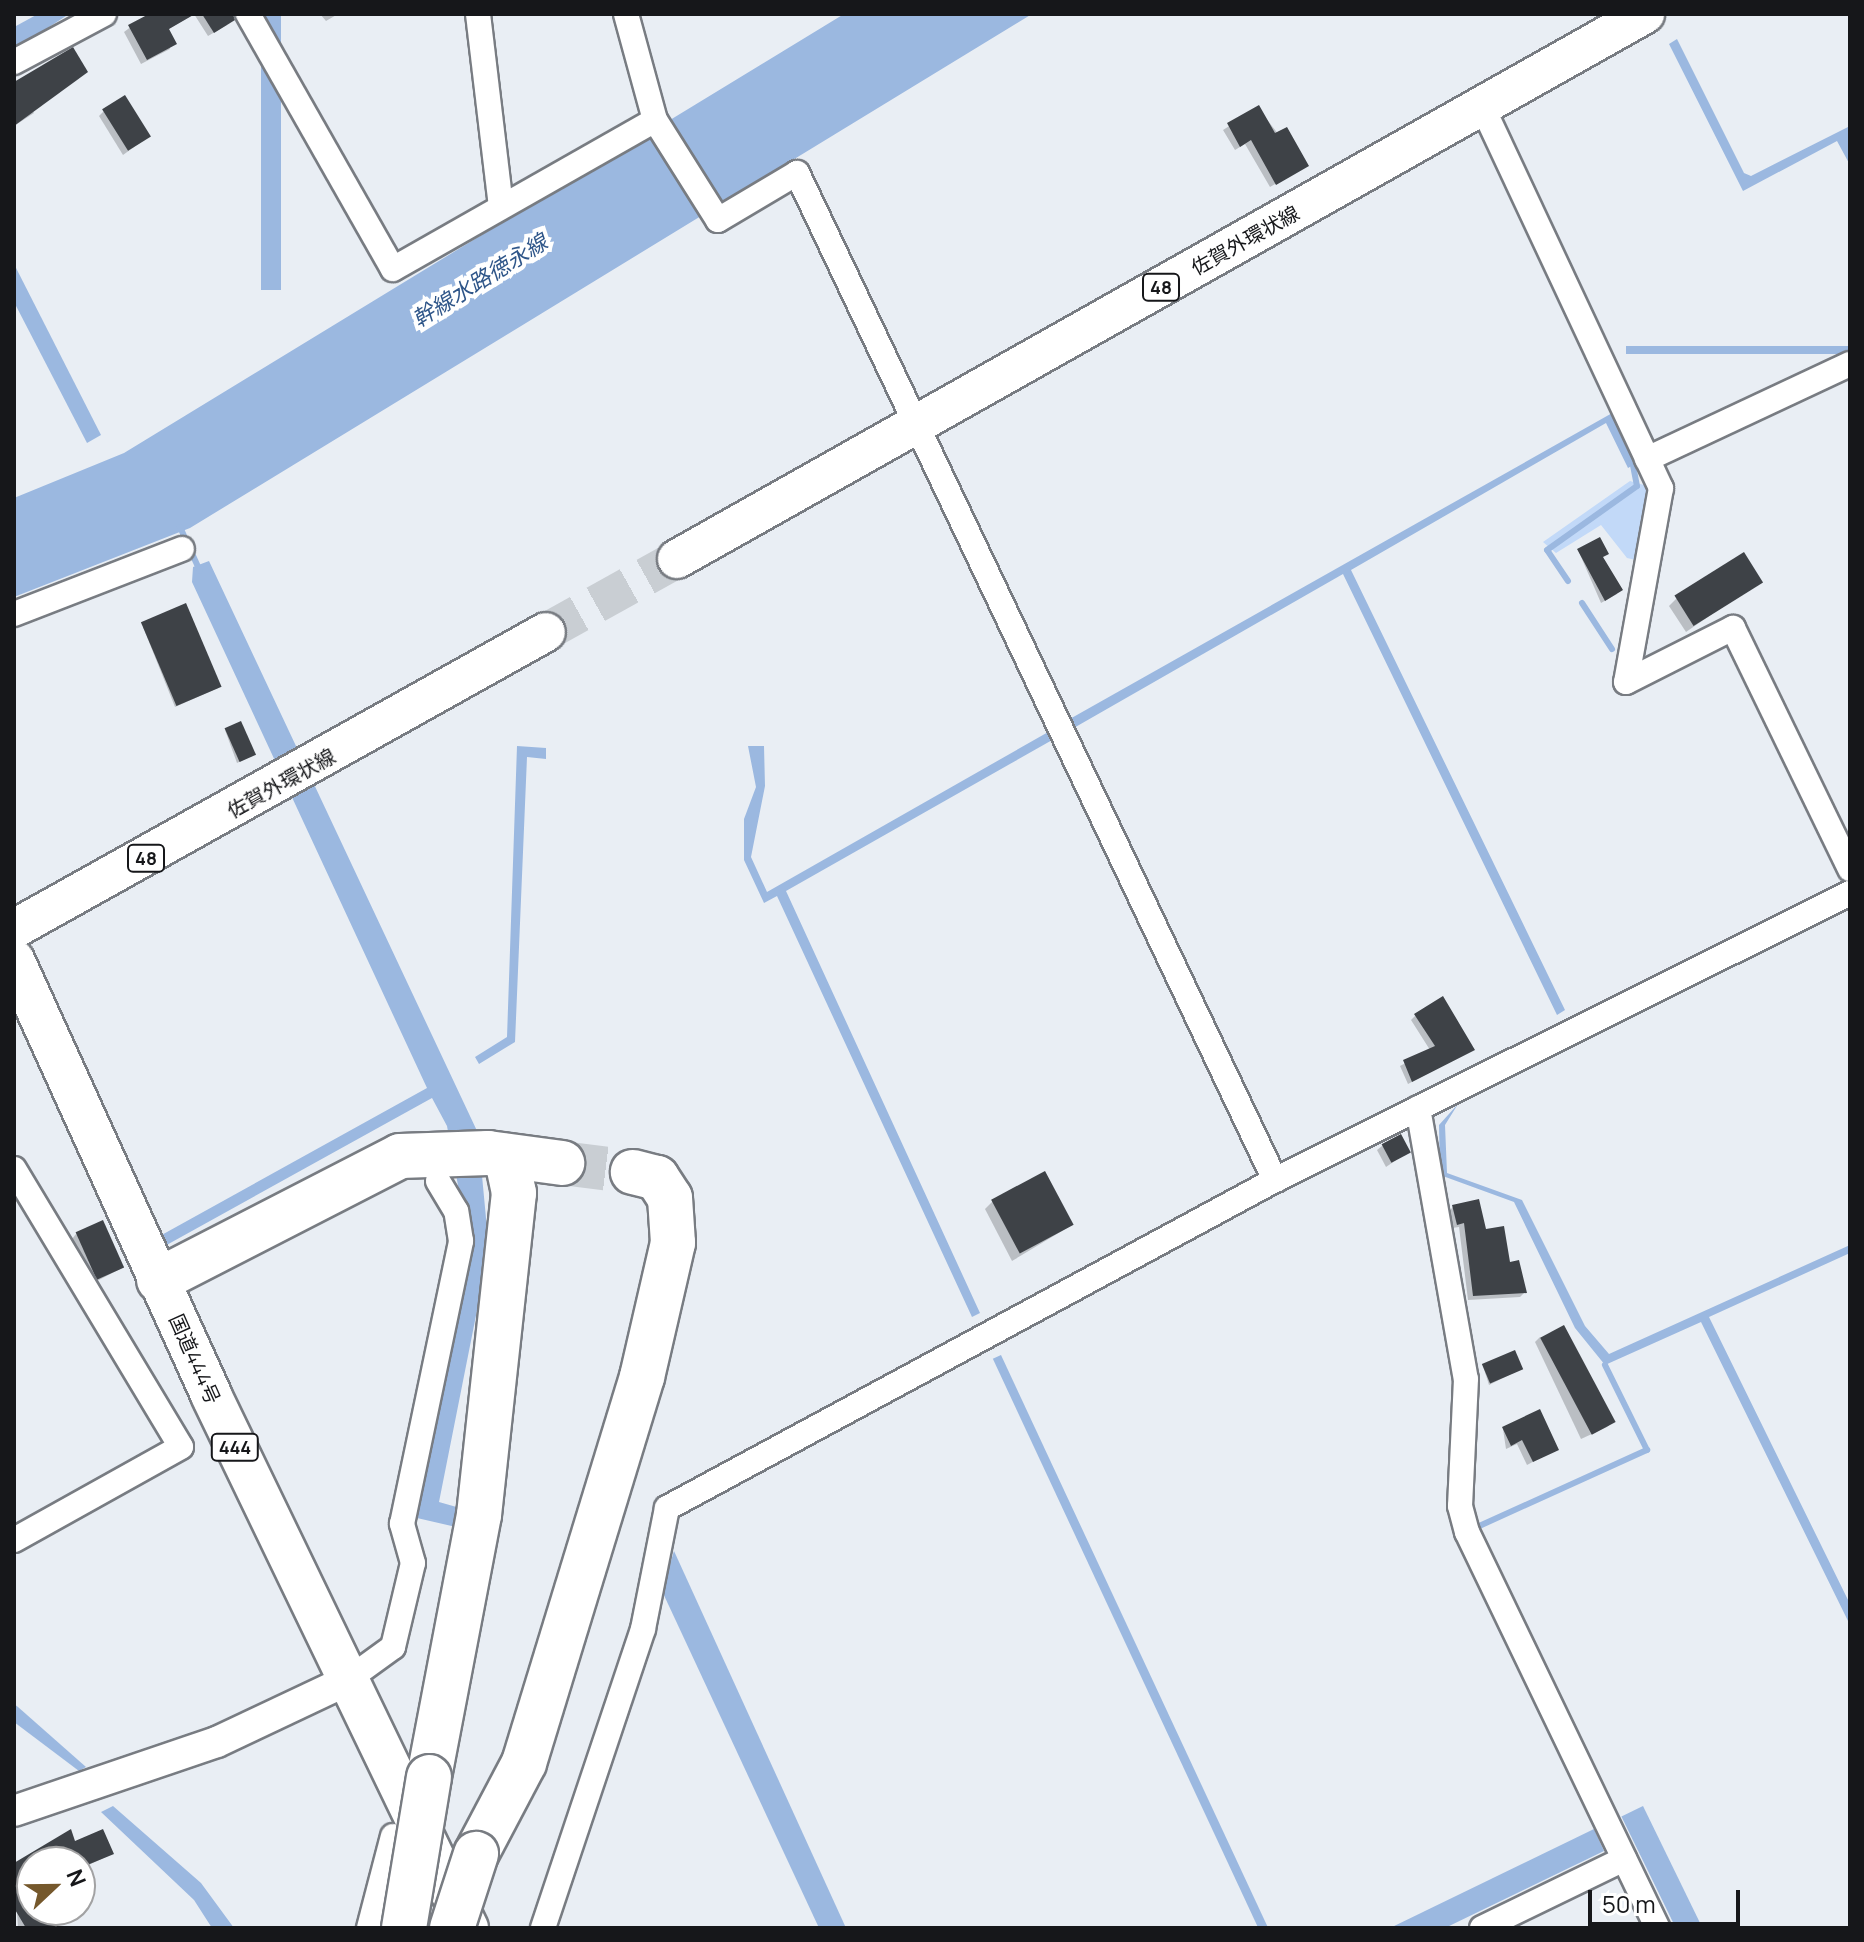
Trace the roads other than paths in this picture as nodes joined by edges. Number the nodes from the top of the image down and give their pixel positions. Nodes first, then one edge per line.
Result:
1 (248, 14) edge
2 (478, 14) edge
3 (626, 14) edge
4 (1645, 14) edge
5 (96, 16) edge
6 (14, 62) edge
7 (1482, 106) junction
8 (655, 120) junction
9 (501, 207) junction
10 (1850, 364) edge
11 (917, 425) junction
12 (1647, 459) junction
13 (182, 549) dead end
14 (677, 559) tunnel mouth
15 (14, 614) edge
16 (546, 632) tunnel mouth
17 (1850, 869) edge
18 (1850, 893) edge
19 (14, 929) edge
20 (14, 960) edge
21 (1418, 1108) junction
22 (506, 1156) junction
23 (562, 1163) tunnel mouth
24 (14, 1169) edge
25 (633, 1172) tunnel mouth
26 (1275, 1180) junction
27 (438, 1181) dead end
28 (159, 1280) junction
29 (14, 1540) edge
30 (346, 1681) junction
31 (14, 1811) edge
32 (393, 1836) dead end
33 (1624, 1859) junction
34 (369, 1928) edge
35 (404, 1928) edge
36 (452, 1928) edge
37 (468, 1928) edge
38 (543, 1928) edge
39 (1482, 1928) edge
40 (1658, 1928) edge

1 - 9 street
2 - 9 street
3 - 8 street
4 - 7 main road, 佐賀外環状線 / 48
5 - 6 street
7 - 11 main road, 佐賀外環状線 / 48
7 - 12 street
8 - 9 street
8 - 11 street
10 - 12 street
11 - 14 main road, 佐賀外環状線 / 48
11 - 26 street
12 - 17 street
13 - 15 street
16 - 19 main road, 佐賀外環状線 / 48
18 - 21 street
20 - 28 highway, 国道444号 / 444
21 - 26 street
21 - 33 street
22 - 23 highway
22 - 28 highway
22 - 35 highway, bridge
24 - 29 street
25 - 36 highway, bridge
26 - 38 street
27 - 30 street
28 - 30 highway, 国道444号 / 444
30 - 31 street
30 - 37 highway, 国道444号 / 444
32 - 34 street
33 - 39 street
33 - 40 street

